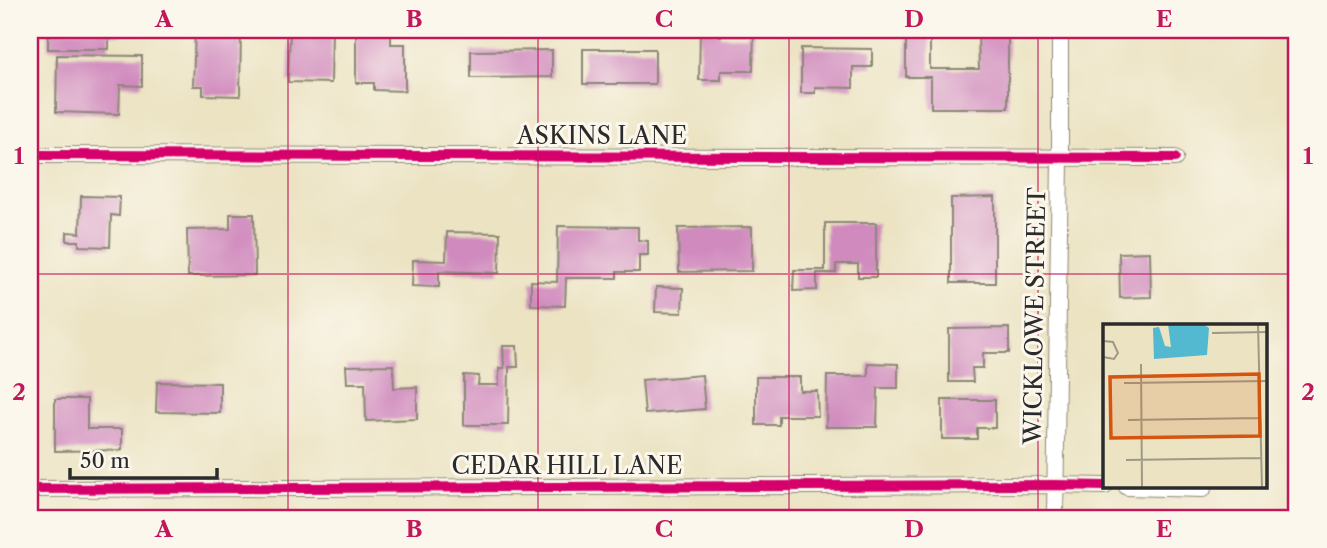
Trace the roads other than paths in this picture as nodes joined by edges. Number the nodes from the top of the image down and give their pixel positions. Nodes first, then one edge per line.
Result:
1 (1060, 30) edge
2 (30, 155) edge
3 (1175, 158) dead end
4 (1060, 159) junction
5 (1056, 485) junction
6 (1103, 486) edge
7 (30, 489) edge
8 (1055, 518) edge

1 - 4 street, WICKLOWE STREET
2 - 4 street, ASKINS LANE
3 - 4 street, ASKINS LANE
4 - 5 street, WICKLOWE STREET
5 - 6 street, CEDAR HILL LANE
5 - 7 street, CEDAR HILL LANE
5 - 8 street, WICKLOWE STREET

